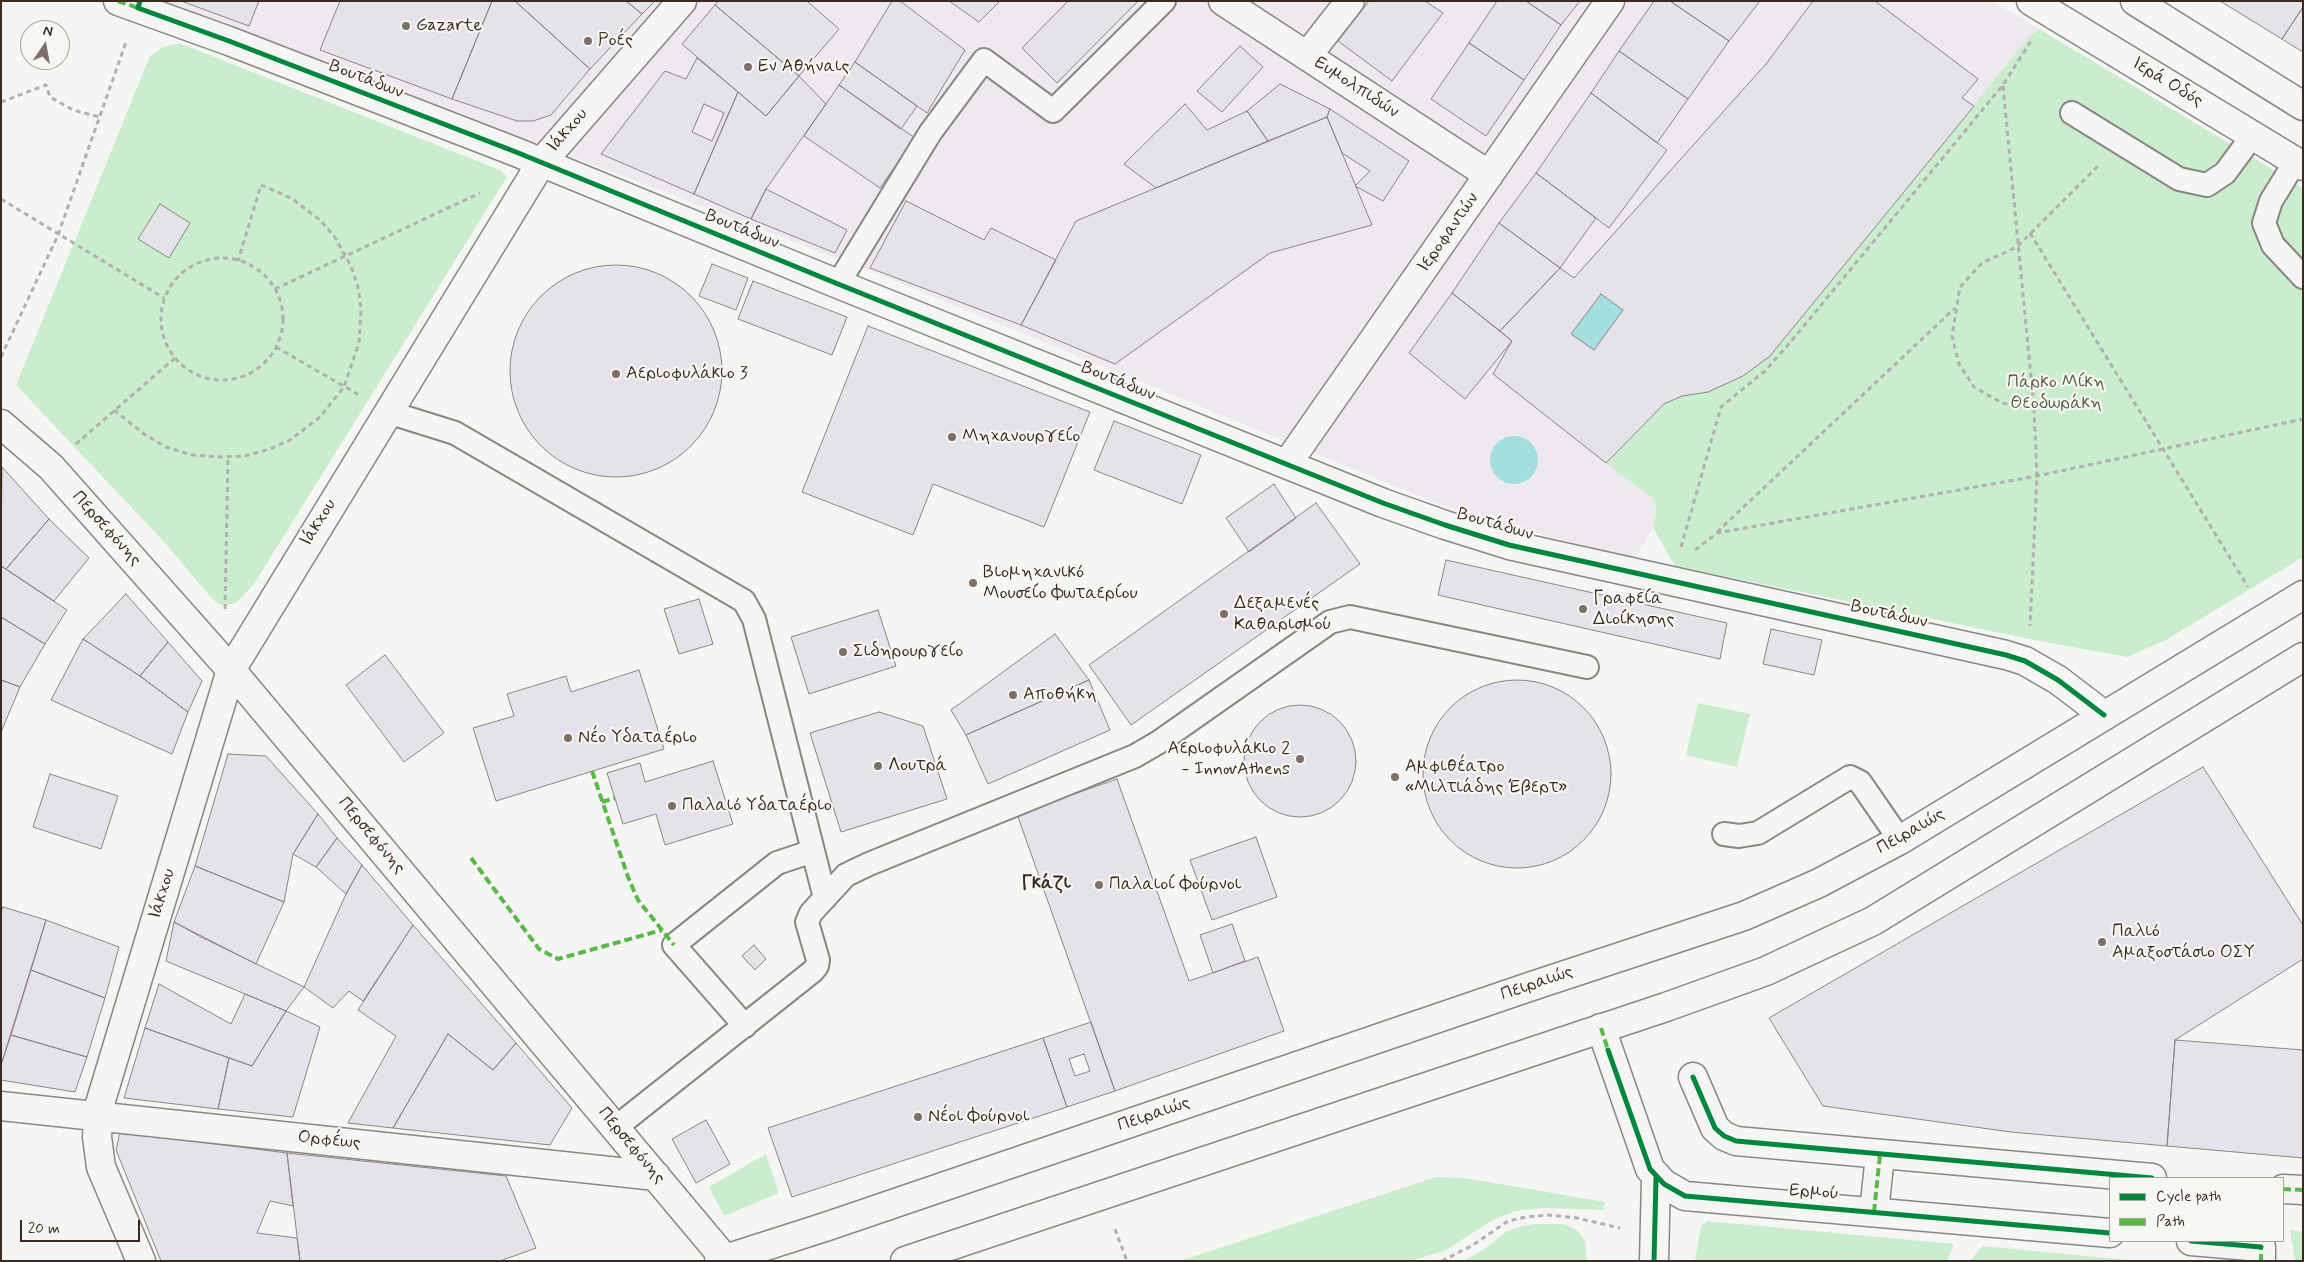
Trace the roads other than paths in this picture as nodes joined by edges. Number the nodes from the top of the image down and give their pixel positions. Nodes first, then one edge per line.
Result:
1 (682, 1) edge
2 (1164, 1) edge
3 (1223, 1) edge
4 (1350, 1) edge
5 (1610, 1) edge
6 (2135, 1) edge
7 (132, 3) edge
8 (2041, 7) edge
9 (1306, 56) junction
10 (2303, 106) edge
11 (2072, 113) dead end
12 (2253, 135) junction
13 (541, 163) junction
14 (2299, 164) edge
15 (1489, 175) junction
16 (2303, 277) edge
17 (838, 284) junction
18 (388, 412) junction
19 (1, 424) edge
20 (1287, 464) junction
21 (2303, 595) edge
22 (2303, 657) edge
23 (1587, 667) dead end
24 (231, 670) junction
25 (2104, 715) junction
26 (1724, 834) dead end
27 (1900, 840) junction
28 (813, 851) junction
29 (825, 898) junction
30 (745, 1026) junction
31 (1601, 1028) junction
32 (1693, 1077) dead end
33 (1, 1106) edge
34 (98, 1117) junction
35 (615, 1128) junction
36 (1880, 1155) junction
37 (656, 1176) junction
38 (2140, 1177) edge
39 (1656, 1178) junction
40 (2284, 1189) edge
41 (2303, 1190) edge
42 (1874, 1212) junction
43 (2109, 1233) edge
44 (2196, 1242) edge
45 (1655, 1248) edge
46 (2261, 1254) edge
47 (724, 1260) edge
48 (141, 1261) edge
49 (906, 1261) edge

1 - 13 street, Ιάκχου
2 - 17 lane
3 - 9 street, Ευμολπιδών
4 - 9 street
5 - 15 street, Ιεροφαντών
6 - 10 street
7 - 13 street, Βουτάδων
8 - 12 street, Ιερά Οδός
9 - 15 street, Ευμολπιδών
11 - 12 lane
12 - 14 street, Ιερά Οδός
13 - 17 street, Βουτάδων
13 - 18 street, Ιάκχου
14 - 16 lane
15 - 20 street, Ιεροφαντών
17 - 20 street, Βουτάδων
18 - 24 street, Ιάκχου
18 - 28 lane
19 - 24 street, Περσεφόνης
20 - 25 street, Βουτάδων
21 - 25 street, Πειραιώς
22 - 31 street
23 - 29 lane
24 - 34 street, Ιάκχου
24 - 35 street, Περσεφόνης
25 - 27 street, Πειραιώς
26 - 27 lane
27 - 47 street, Πειραιώς
28 - 29 lane
28 - 30 lane
29 - 30 lane
30 - 35 lane
31 - 39 street
31 - 49 street
32 - 36 street
33 - 34 street, Ορφέως
34 - 37 street, Ορφέως
34 - 48 street, Ιάκχου
35 - 37 street, Περσεφόνης
36 - 38 street
36 - 42 street
37 - 47 street, Περσεφόνης
39 - 42 street, Ερμού
39 - 45 street
40 - 41 street
42 - 43 street, Ερμού
44 - 46 street

